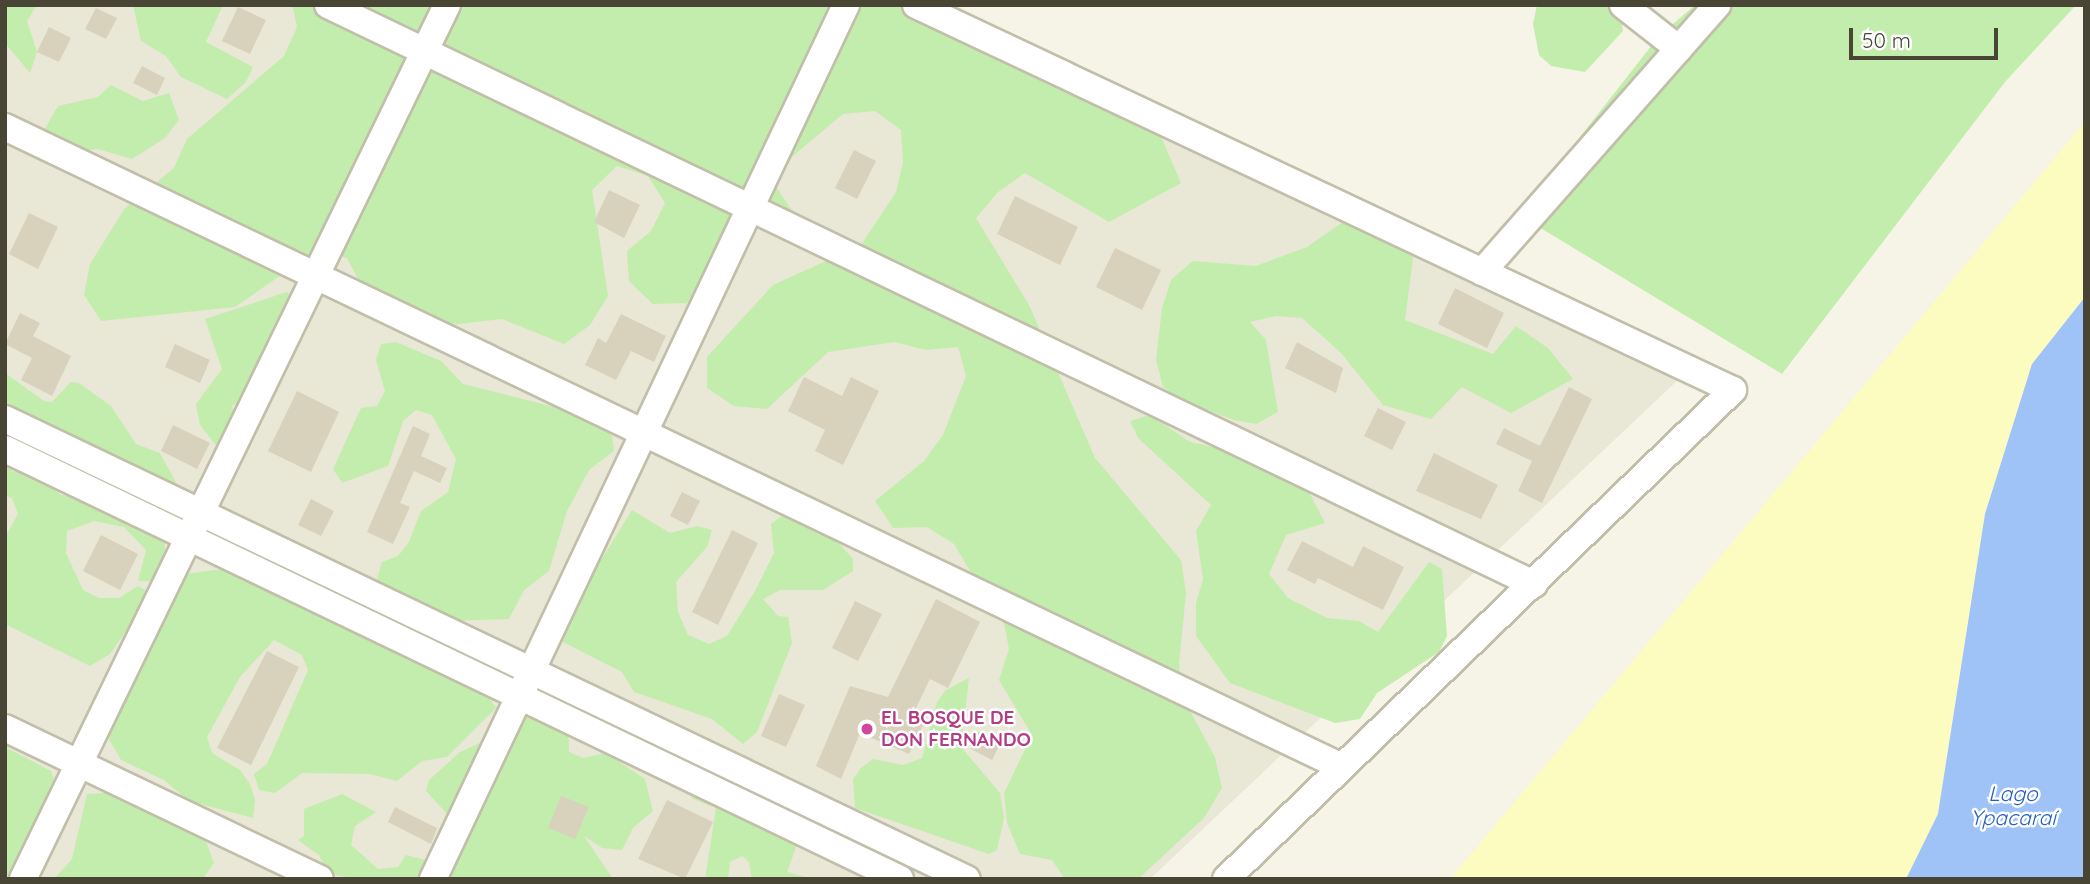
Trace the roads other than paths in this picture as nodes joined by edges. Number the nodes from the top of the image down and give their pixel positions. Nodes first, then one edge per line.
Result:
1 (328, 5) edge
2 (447, 5) edge
3 (846, 5) edge
4 (916, 5) edge
5 (1623, 5) edge
6 (1717, 5) edge
7 (1679, 49) junction
8 (425, 52) junction
9 (5, 127) edge
10 (750, 208) junction
11 (1482, 272) junction
12 (316, 275) junction
13 (5, 419) edge
14 (644, 432) junction
15 (5, 449) edge
16 (201, 513) junction
17 (189, 537) junction
18 (1534, 584) junction
19 (531, 671) junction
20 (519, 695) junction
21 (5, 728) edge
22 (79, 764) junction
23 (1342, 767) junction
24 (834, 815) junction
25 (821, 841) junction
26 (23, 879) edge
27 (320, 879) edge
28 (433, 879) edge
29 (900, 879) edge
30 (967, 879) edge
31 (1226, 879) edge

1 - 8 street
2 - 8 street
3 - 10 street
4 - 11 street
5 - 7 street
6 - 7 street
7 - 11 street
8 - 10 street
8 - 12 street
9 - 12 street
10 - 14 street
10 - 18 street
11 - 18 street
12 - 14 street
12 - 16 street
13 - 16 street
14 - 19 street
14 - 23 street
15 - 17 street
16 - 17 street
16 - 19 street
17 - 20 street
17 - 22 street
18 - 23 street
19 - 20 street
19 - 24 street
20 - 25 street
20 - 28 street
21 - 22 street
22 - 26 street
22 - 27 street
23 - 31 street
24 - 25 street
24 - 30 street
25 - 29 street

